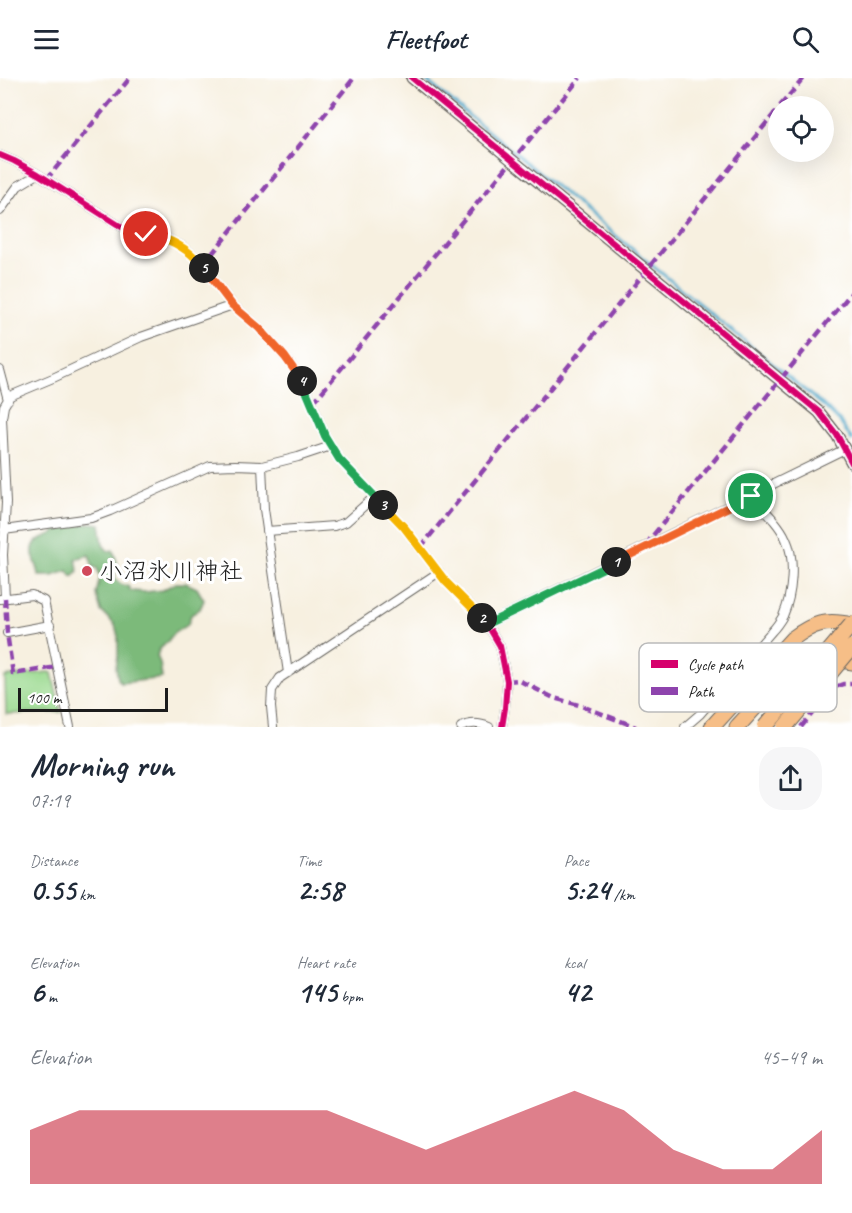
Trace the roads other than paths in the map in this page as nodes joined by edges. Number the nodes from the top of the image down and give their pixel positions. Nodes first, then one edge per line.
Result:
1 (412, 78) edge
2 (0, 156) edge
3 (38, 174) junction
4 (0, 211) edge
5 (232, 305) junction
6 (0, 370) edge
7 (8, 400) junction
8 (331, 446) junction
9 (845, 449) junction
10 (852, 463) edge
11 (262, 466) junction
12 (375, 496) junction
13 (751, 496) junction
14 (4, 530) junction
15 (267, 531) junction
16 (439, 572) junction
17 (3, 598) edge
18 (487, 624) junction
19 (852, 624) edge
20 (50, 625) junction
21 (7, 633) dead end
22 (762, 643) edge
23 (788, 643) edge
24 (836, 643) edge
25 (852, 647) edge
26 (837, 659) edge
27 (852, 662) edge
28 (837, 665) edge
29 (288, 673) junction
30 (702, 712) edge
31 (726, 712) edge
32 (751, 712) edge
33 (778, 712) edge
34 (798, 712) edge
35 (70, 727) edge
36 (273, 727) edge
37 (461, 727) edge
38 (489, 727) edge
39 (502, 727) edge
40 (685, 727) edge
41 (712, 727) edge
42 (737, 727) edge
43 (765, 727) edge
44 (785, 727) edge

1 - 9 street
2 - 3 street
3 - 4 street
3 - 5 street
5 - 7 street
5 - 8 street
6 - 7 street
7 - 14 street
8 - 11 street
8 - 12 street
9 - 10 street
9 - 13 street
11 - 14 street
11 - 15 street
12 - 15 street
12 - 16 street
13 - 18 street
13 - 22 street
14 - 17 street
15 - 29 street
16 - 18 street
16 - 29 street
17 - 20 street
18 - 39 street
19 - 23 highway
19 - 24 highway, bridge
20 - 21 street
20 - 35 street
25 - 28 highway, bridge
26 - 27 highway
29 - 36 street
30 - 40 street
31 - 41 highway
32 - 42 highway
33 - 43 highway, bridge
34 - 44 highway, bridge
37 - 38 street

